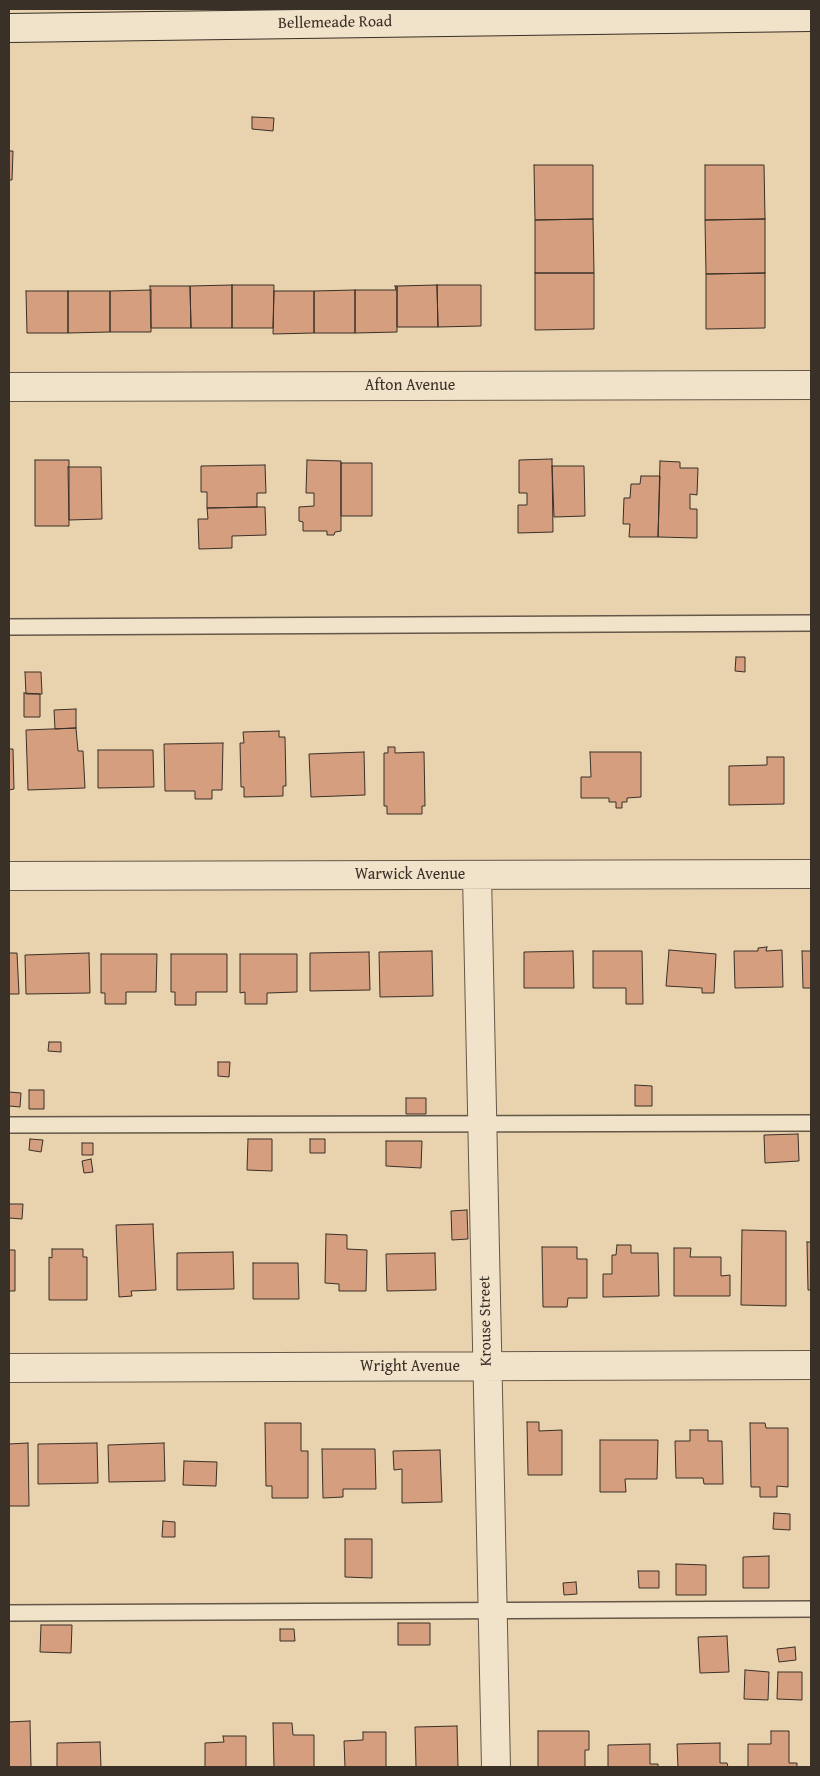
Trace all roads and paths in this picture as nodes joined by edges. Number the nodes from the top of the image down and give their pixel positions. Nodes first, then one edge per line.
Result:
1 (811, 17) edge
2 (9, 28) edge
3 (811, 385) edge
4 (9, 387) edge
5 (811, 623) edge
6 (9, 627) edge
7 (811, 874) edge
8 (476, 875) junction
9 (9, 876) edge
10 (811, 1123) edge
11 (9, 1125) edge
12 (482, 1126) junction
13 (811, 1365) edge
14 (487, 1367) junction
15 (9, 1368) edge
16 (811, 1609) edge
17 (492, 1610) junction
18 (9, 1613) edge
19 (496, 1767) edge

1 - 2 street, Bellemeade Road
3 - 4 street, Afton Avenue
5 - 6 lane
7 - 8 street, Warwick Avenue
8 - 9 street, Warwick Avenue
8 - 12 street, Krouse Street
10 - 12 lane
11 - 12 lane
12 - 14 street, Krouse Street
13 - 14 street, Wright Avenue
14 - 15 street, Wright Avenue
14 - 17 street, Krouse Street
16 - 17 lane
17 - 18 lane
17 - 19 street, Krouse Street

